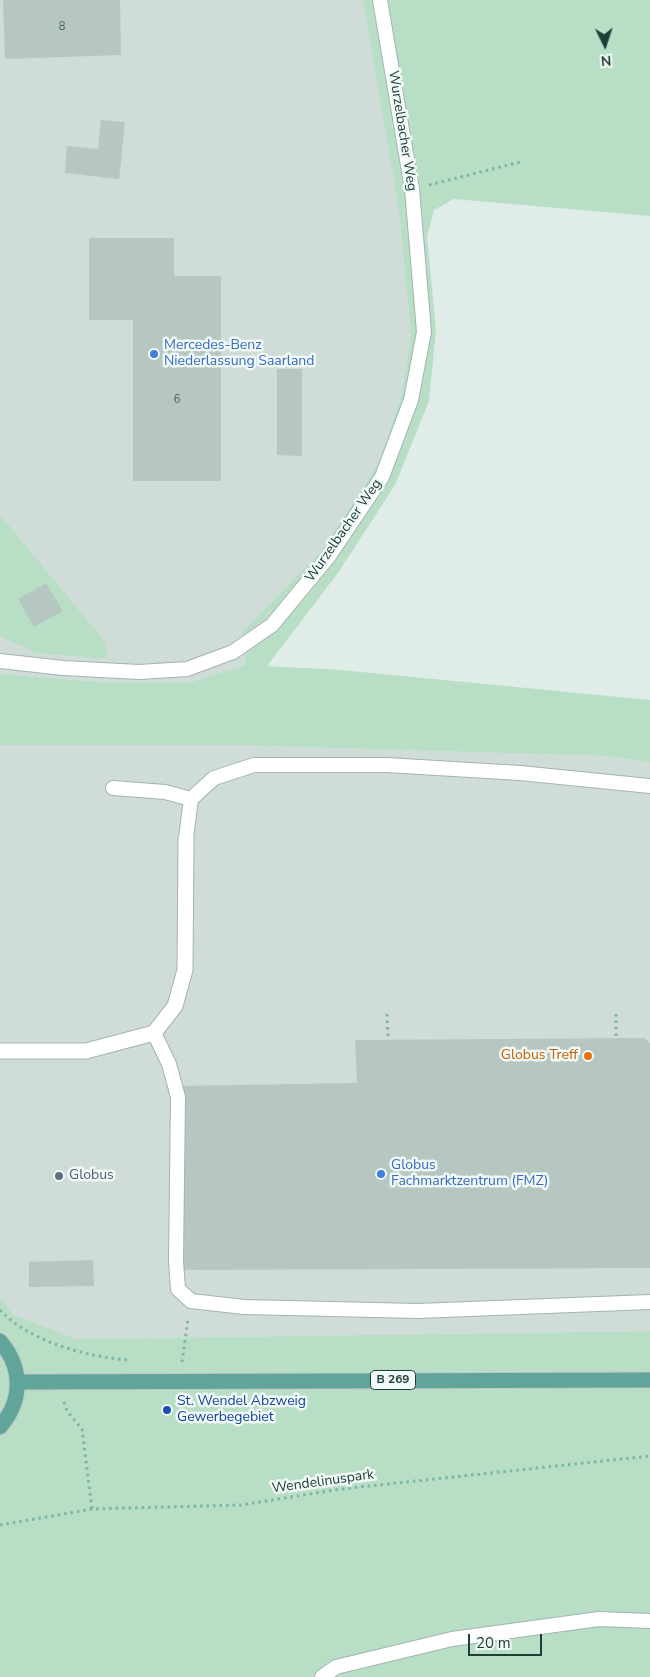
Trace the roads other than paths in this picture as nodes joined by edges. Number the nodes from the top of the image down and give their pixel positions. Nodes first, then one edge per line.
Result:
1 (380, 0) edge
2 (0, 661) edge
3 (650, 786) edge
4 (112, 788) dead end
5 (191, 799) junction
6 (186, 838) joint
7 (154, 1033) junction
8 (0, 1051) edge
9 (650, 1302) edge
10 (0, 1341) edge
11 (650, 1380) edge
12 (18, 1382) junction
13 (0, 1427) edge
14 (650, 1621) edge
15 (322, 1677) edge

1 - 2 lane, Wurzelbacher Weg
3 - 5 lane
4 - 5 lane
5 - 6 lane
6 - 7 street
7 - 8 street
7 - 9 lane
10 - 12 main road
11 - 12 main road, B 269
12 - 13 main road
14 - 15 lane

